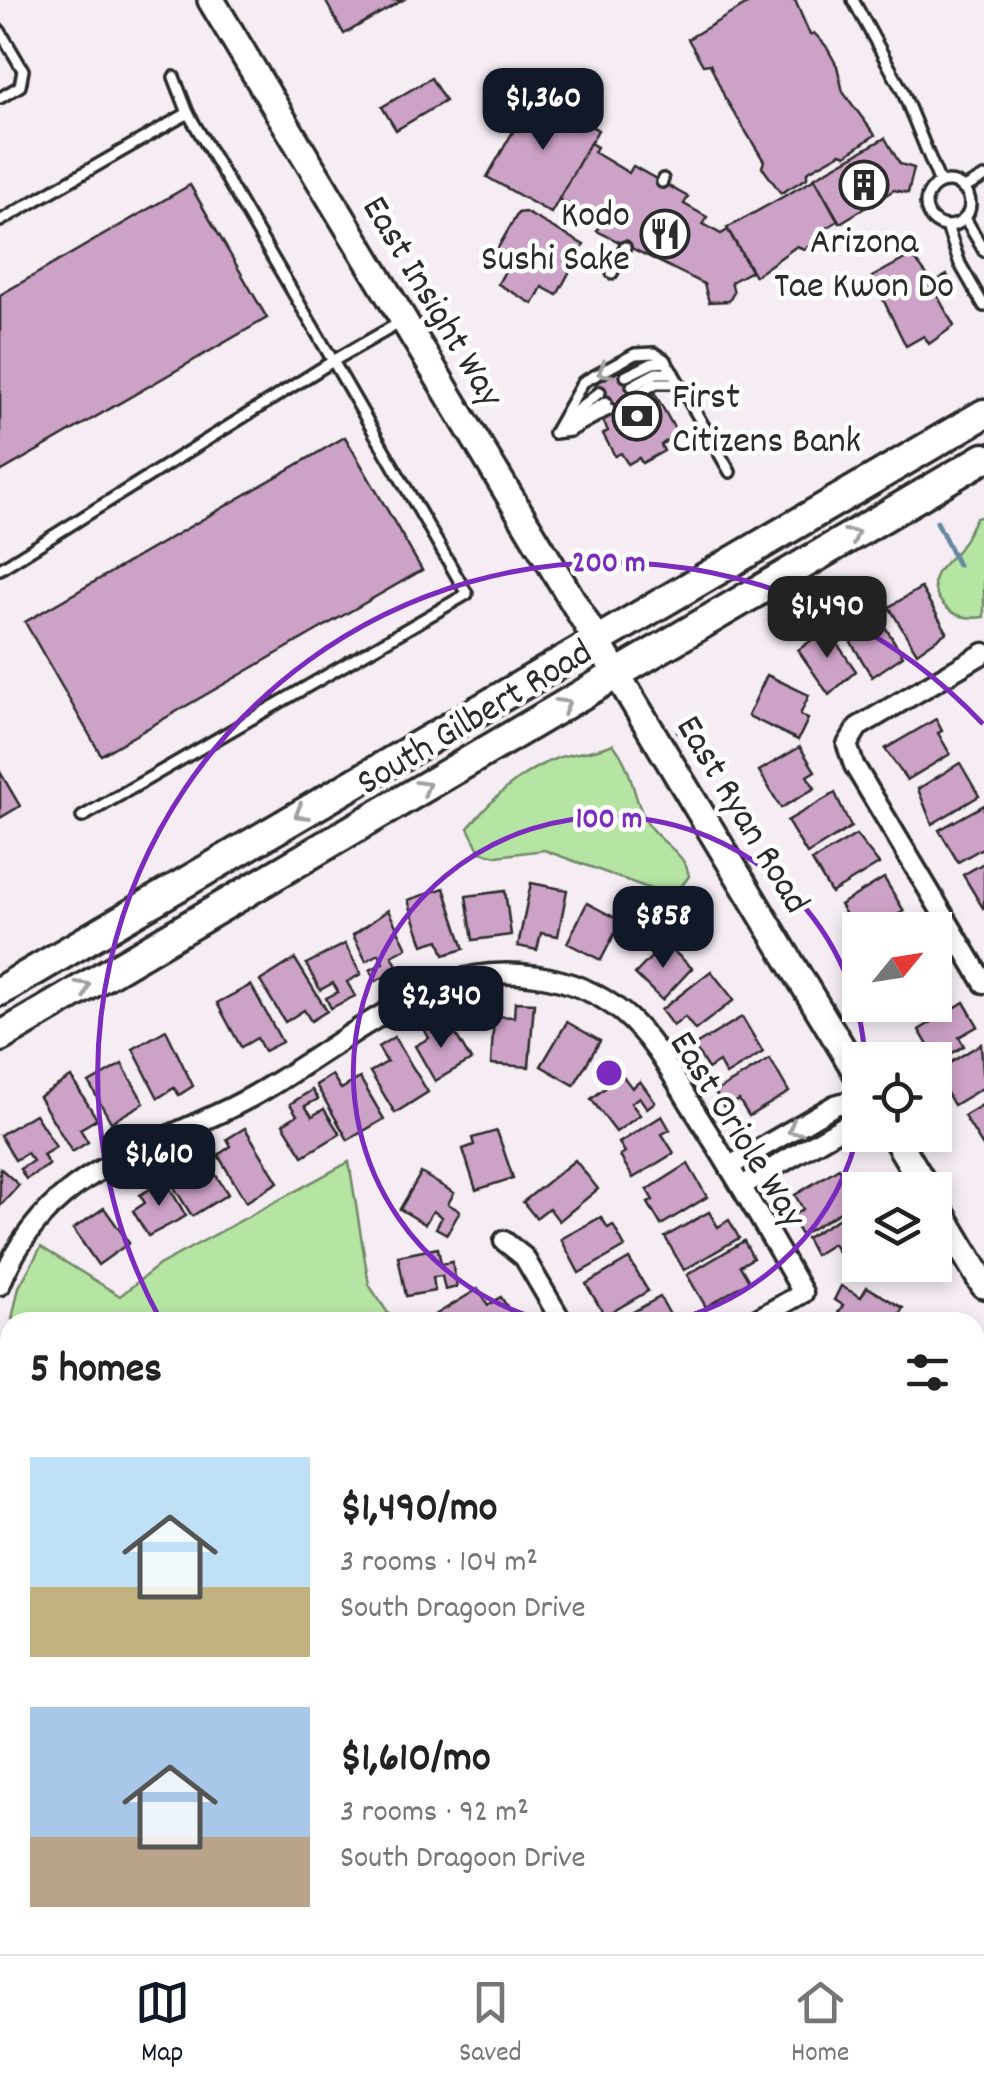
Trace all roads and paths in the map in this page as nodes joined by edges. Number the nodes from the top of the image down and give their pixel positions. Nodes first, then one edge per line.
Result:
1 (211, 0) edge
2 (853, 0) edge
3 (1, 34) edge
4 (174, 77) dead end
5 (0, 98) edge
6 (188, 113) junction
7 (984, 177) edge
8 (940, 183) junction
9 (963, 189) junction
10 (965, 218) junction
11 (0, 220) edge
12 (947, 226) junction
13 (625, 246) dead end
14 (984, 251) edge
15 (612, 273) dead end
16 (984, 306) edge
17 (404, 320) junction
18 (334, 361) junction
19 (666, 362) junction
20 (626, 376) dead end
21 (676, 378) junction
22 (634, 390) dead end
23 (600, 392) dead end
24 (608, 406) dead end
25 (984, 414) edge
26 (554, 433) junction
27 (984, 458) edge
28 (730, 472) dead end
29 (0, 569) edge
30 (596, 638) junction
31 (984, 653) edge
32 (618, 673) junction
33 (82, 818) dead end
34 (984, 983) edge
35 (0, 991) edge
36 (0, 1037) edge
37 (842, 1048) edge
38 (842, 1103) edge
39 (842, 1128) edge
40 (730, 1166) junction
41 (742, 1186) junction
42 (952, 1231) edge
43 (504, 1241) dead end
44 (0, 1285) edge
45 (984, 1285) edge
46 (556, 1312) edge
47 (770, 1312) edge

1 - 17 street, East Insight Way
2 - 8 lane
3 - 5 lane
4 - 6 lane
6 - 11 lane
6 - 18 lane
7 - 9 lane
8 - 9 lane
8 - 12 lane
9 - 10 lane
10 - 12 lane
10 - 14 lane
12 - 16 lane
13 - 15 lane
17 - 18 lane
17 - 30 street, East Insight Way
18 - 29 lane
18 - 33 lane
19 - 20 lane
19 - 21 lane
19 -> 26 lane
21 - 22 lane
21 - 28 lane
23 - 26 lane
24 - 26 lane
25 - 30 main road, South Gilbert Road
32 -> 27 main road, South Gilbert Road
30 - 32 street, East Ryan Road
30 -> 35 main road, South Gilbert Road
31 - 34 street
36 -> 32 main road, South Gilbert Road
32 - 37 street, East Ryan Road
38 -> 40 street
39 - 41 street
40 - 41 street, East Oriole Way
40 - 44 street, East Oriole Way
41 - 47 street, East Oriole Way
42 - 45 street
43 - 46 street

